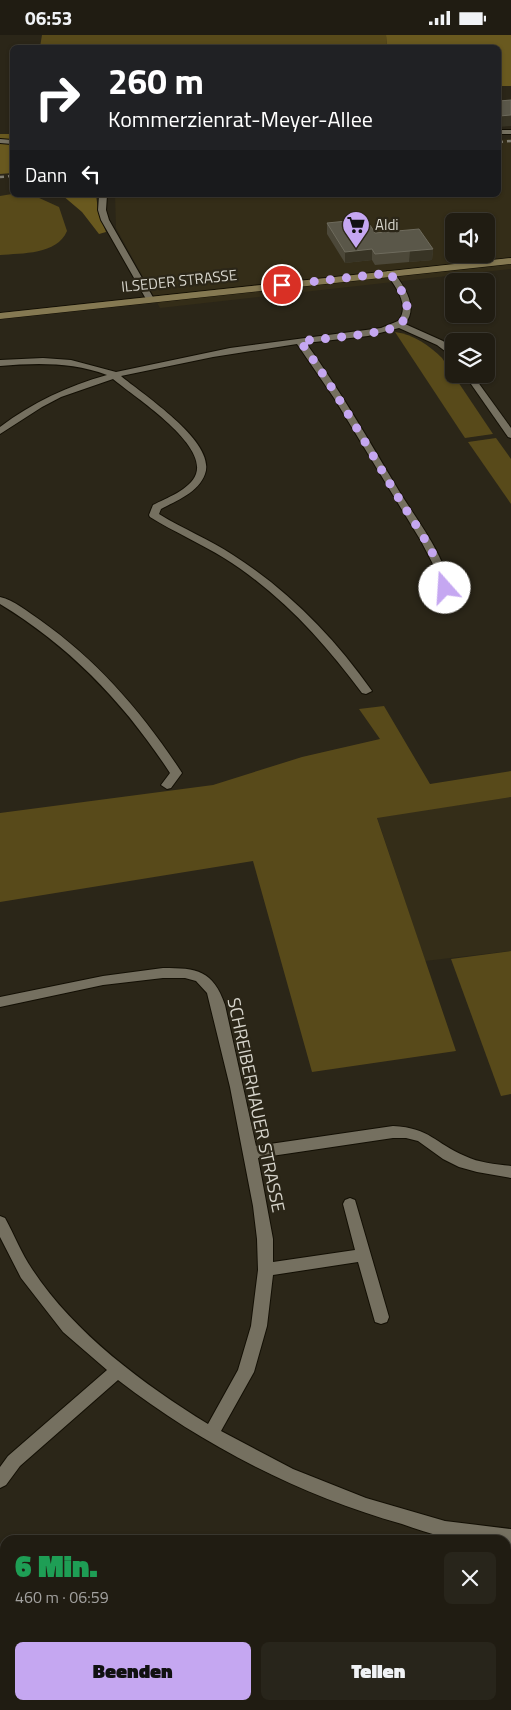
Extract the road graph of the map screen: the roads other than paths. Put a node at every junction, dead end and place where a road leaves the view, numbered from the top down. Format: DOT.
graph roads {
  1 [pos="103,197"];
  2 [pos="511,261"];
  3 [pos="390,273"];
  4 [pos="150,299"];
  5 [pos="0,316"];
  6 [pos="400,325"];
  7 [pos="300,341"];
  8 [pos="445,347"];
  9 [pos="0,363"];
  10 [pos="113,374"];
  11 [pos="474,383"];
  12 [pos="0,431"];
  13 [pos="511,435"];
  14 [pos="445,588"];
  15 [pos="0,600"];
  16 [pos="366,691"];
  17 [pos="167,785"];
  18 [pos="0,1002"];
  19 [pos="250,1153"];
  20 [pos="511,1172"];
  21 [pos="350,1204"];
  22 [pos="0,1222"];
  23 [pos="363,1255"];
  24 [pos="266,1270"];
  25 [pos="381,1317"];
  26 [pos="118,1370"];
  27 [pos="211,1434"];
  28 [pos="0,1480"];
  29 [pos="444,1534"];
  30 [pos="466,1535"];
  1 -- 4 [label="street"];
  2 -- 3 [label="street, ILSEDER STRASSE"];
  3 -- 4 [label="street, ILSEDER STRASSE"];
  3 -- 6 [label="street"];
  4 -- 5 [label="street, ILSEDER STRASSE"];
  6 -- 7 [label="street"];
  6 -- 8 [label="street"];
  7 -- 10 [label="street"];
  7 -- 14 [label="street"];
  9 -- 10 [label="street"];
  10 -- 12 [label="street"];
  10 -- 16 [label="street"];
  11 -- 13 [label="street"];
  15 -- 17 [label="street"];
  18 -- 19 [label="street, SCHREIBERHAUER STRASSE"];
  19 -- 20 [label="street"];
  19 -- 24 [label="street, SCHREIBERHAUER STRASSE"];
  21 -- 23 [label="street"];
  22 -- 26 [label="street"];
  23 -- 24 [label="street"];
  23 -- 25 [label="street"];
  24 -- 27 [label="street, SCHREIBERHAUER STRASSE"];
  26 -- 27 [label="street"];
  26 -- 28 [label="street"];
  27 -- 29 [label="street"];
  29 -- 30 [label="street"];
}
